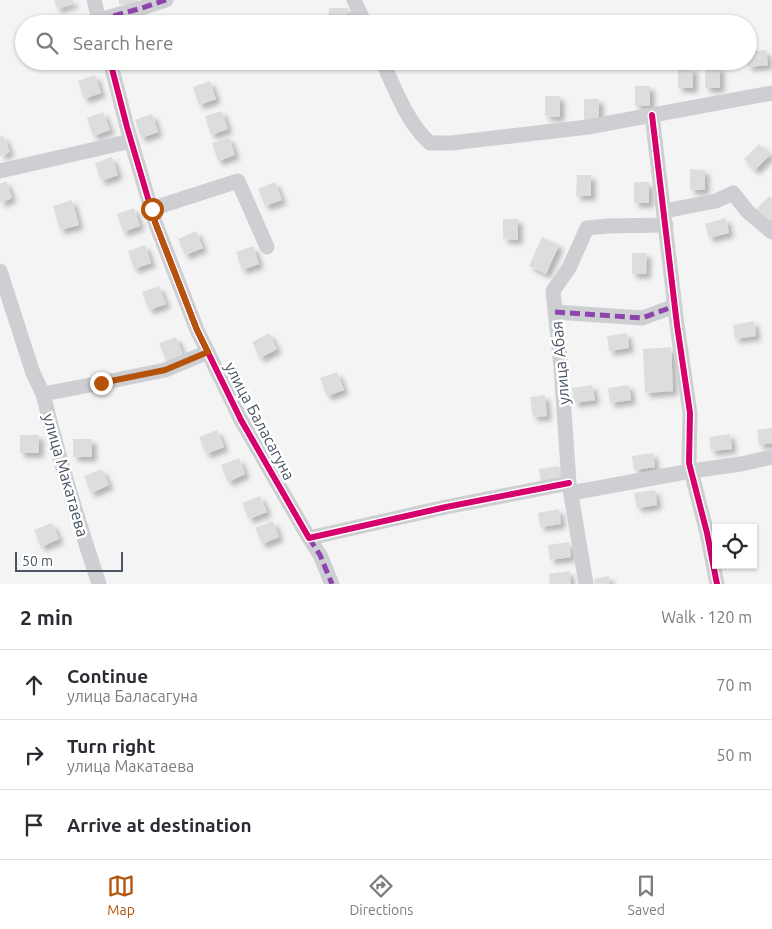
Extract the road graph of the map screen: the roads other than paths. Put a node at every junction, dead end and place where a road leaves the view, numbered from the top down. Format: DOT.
graph roads {
  1 [pos="94,0"];
  2 [pos="166,0"];
  3 [pos="354,0"];
  4 [pos="97,15"];
  5 [pos="120,15"];
  6 [pos="361,15"];
  7 [pos="112,70"];
  8 [pos="386,70"];
  9 [pos="772,93"];
  10 [pos="652,115"];
  11 [pos="131,141"];
  12 [pos="0,171"];
  13 [pos="152,209"];
  14 [pos="665,218"];
  15 [pos="772,232"];
  16 [pos="267,247"];
  17 [pos="0,271"];
  18 [pos="675,306"];
  19 [pos="555,312"];
  20 [pos="208,352"];
  21 [pos="44,394"];
  22 [pos="772,457"];
  23 [pos="691,471"];
  24 [pos="570,488"];
  25 [pos="309,538"];
  26 [pos="99,584"];
  27 [pos="332,584"];
  28 [pos="586,584"];
  29 [pos="717,584"];
  1 -- 4 [label="street"];
  2 -- 5 [label="street"];
  3 -- 6 [label="street"];
  7 -- 11 [label="street, улица Баласагуна"];
  8 -- 10 [label="street"];
  9 -- 10 [label="street"];
  10 -- 14 [label="street"];
  11 -- 12 [label="street"];
  11 -- 13 [label="street, улица Баласагуна"];
  13 -- 16 [label="street"];
  13 -- 20 [label="street, улица Баласагуна"];
  14 -- 15 [label="street, улица Абая"];
  14 -- 18 [label="street"];
  14 -- 19 [label="street, улица Абая"];
  17 -- 21 [label="street, улица Макатаева"];
  18 -- 19 [label="street"];
  18 -- 23 [label="street"];
  19 -- 24 [label="street, улица Абая"];
  20 -- 21 [label="street, улица Макатаева"];
  20 -- 25 [label="street, улица Баласагуна"];
  21 -- 26 [label="street, улица Макатаева"];
  22 -- 23 [label="street"];
  23 -- 24 [label="street"];
  23 -- 29 [label="street"];
  24 -- 25 [label="street"];
  24 -- 28 [label="street, улица Абая"];
  25 -- 27 [label="street, улица Баласагуна"];
}
